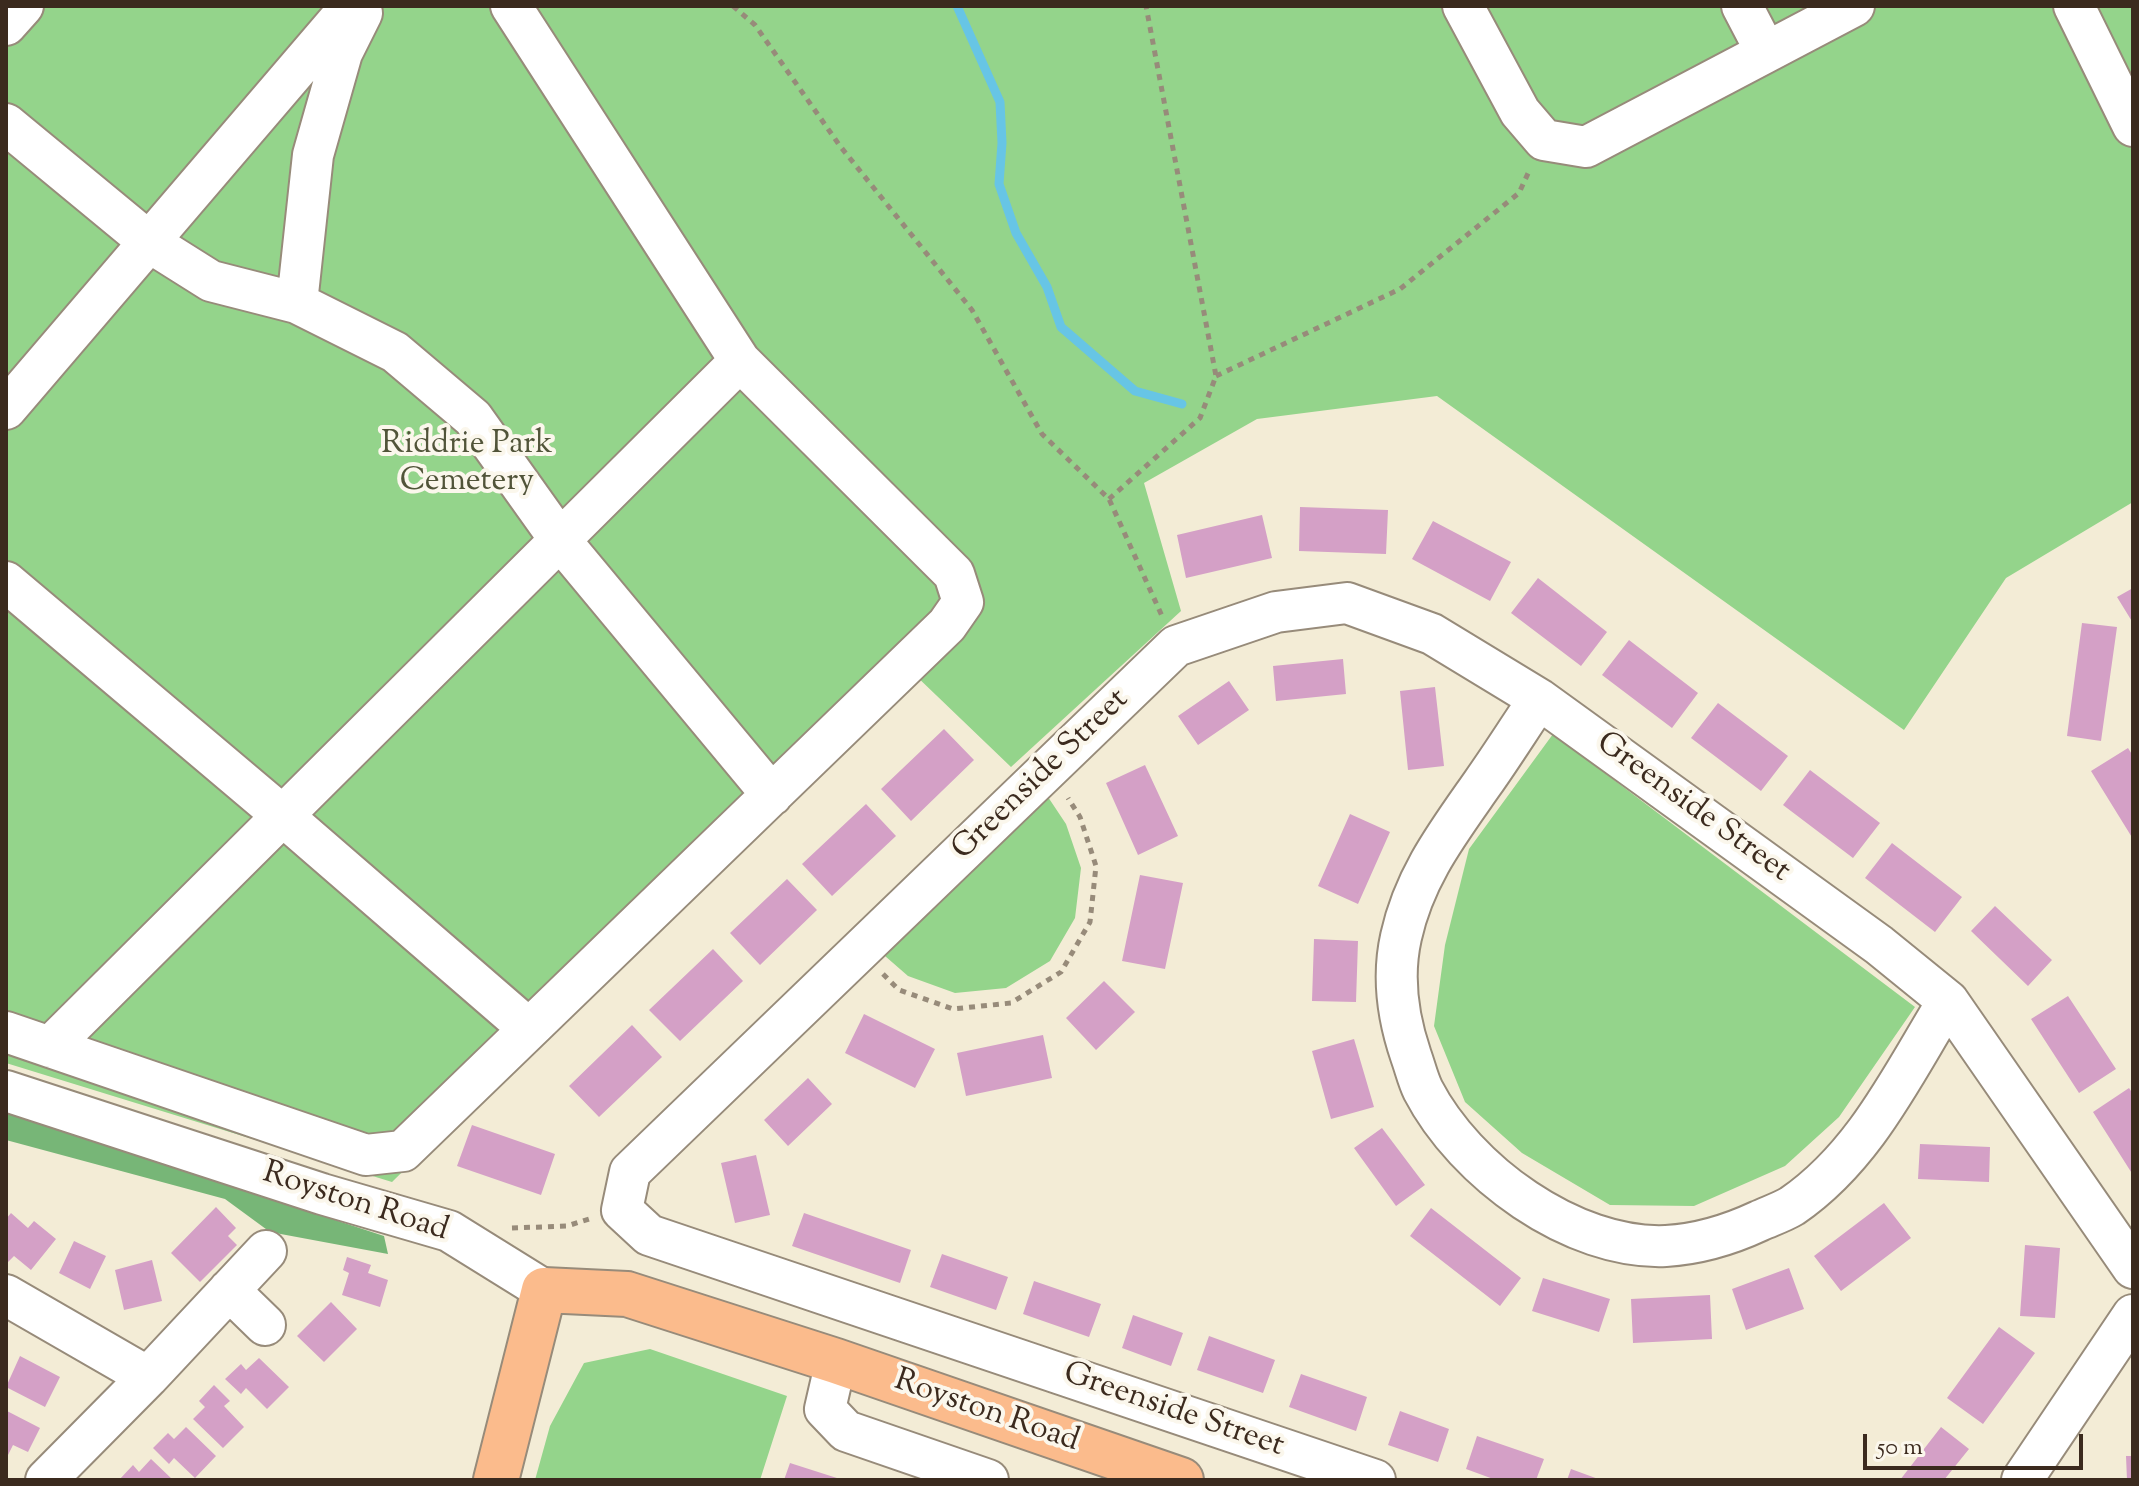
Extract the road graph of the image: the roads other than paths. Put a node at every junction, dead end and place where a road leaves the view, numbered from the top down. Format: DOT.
graph roads {
  1 [pos="23,6"];
  2 [pos="351,6"];
  3 [pos="365,6"];
  4 [pos="511,6"];
  5 [pos="1463,6"];
  6 [pos="1742,6"];
  7 [pos="1854,6"];
  8 [pos="2074,6"];
  9 [pos="6,25"];
  10 [pos="1766,52"];
  11 [pos="6,124"];
  12 [pos="2133,126"];
  13 [pos="149,242"];
  14 [pos="297,303"];
  15 [pos="740,361"];
  16 [pos="6,409"];
  17 [pos="560,540"];
  18 [pos="6,582"];
  19 [pos="1539,699"];
  20 [pos="772,795"];
  21 [pos="283,816"];
  22 [pos="1948,1001"];
  23 [pos="529,1029"];
  24 [pos="6,1032"];
  25 [pos="50,1047"];
  26 [pos="6,1091"];
  27 [pos="266,1251"];
  28 [pos="2133,1268"];
  29 [pos="229,1290"];
  30 [pos="544,1290"];
  31 [pos="6,1295"];
  32 [pos="2133,1315"];
  33 [pos="265,1325"];
  34 [pos="836,1361"];
  35 [pos="148,1377"];
  36 [pos="46,1480"];
  37 [pos="496,1480"];
  38 [pos="988,1480"];
  39 [pos="1181,1480"];
  40 [pos="1375,1480"];
  41 [pos="2022,1480"];
  1 -- 9 [label="street"];
  2 -- 13 [label="street"];
  3 -- 14 [label="street"];
  4 -- 15 [label="street"];
  5 -- 10 [label="street"];
  6 -- 10 [label="street"];
  7 -- 10 [label="street"];
  8 -- 12 [label="street"];
  11 -- 13 [label="street"];
  13 -- 14 [label="street"];
  13 -- 16 [label="street"];
  14 -- 17 [label="street"];
  15 -- 17 [label="street"];
  15 -- 20 [label="street"];
  17 -- 20 [label="street"];
  17 -- 21 [label="street"];
  18 -- 21 [label="street"];
  19 -- 22 [label="street, Greenside Street"];
  19 -- 22 [label="street"];
  19 -- 40 [label="street, Greenside Street"];
  20 -- 23 [label="street"];
  21 -- 23 [label="street"];
  21 -- 25 [label="street"];
  22 -- 28 [label="street, Greenside Street"];
  23 -- 25 [label="street"];
  24 -- 25 [label="street"];
  26 -- 30 [label="street, Royston Road"];
  27 -- 29 [label="street"];
  29 -- 33 [label="street"];
  29 -- 35 [label="street"];
  30 -- 34 [label="main road, Royston Road"];
  30 -- 37 [label="main road"];
  31 -- 35 [label="street"];
  32 -- 41 [label="street"];
  34 -- 38 [label="street, Royston Road"];
  34 -- 39 [label="main road, Royston Road"];
  35 -- 36 [label="street"];
}
